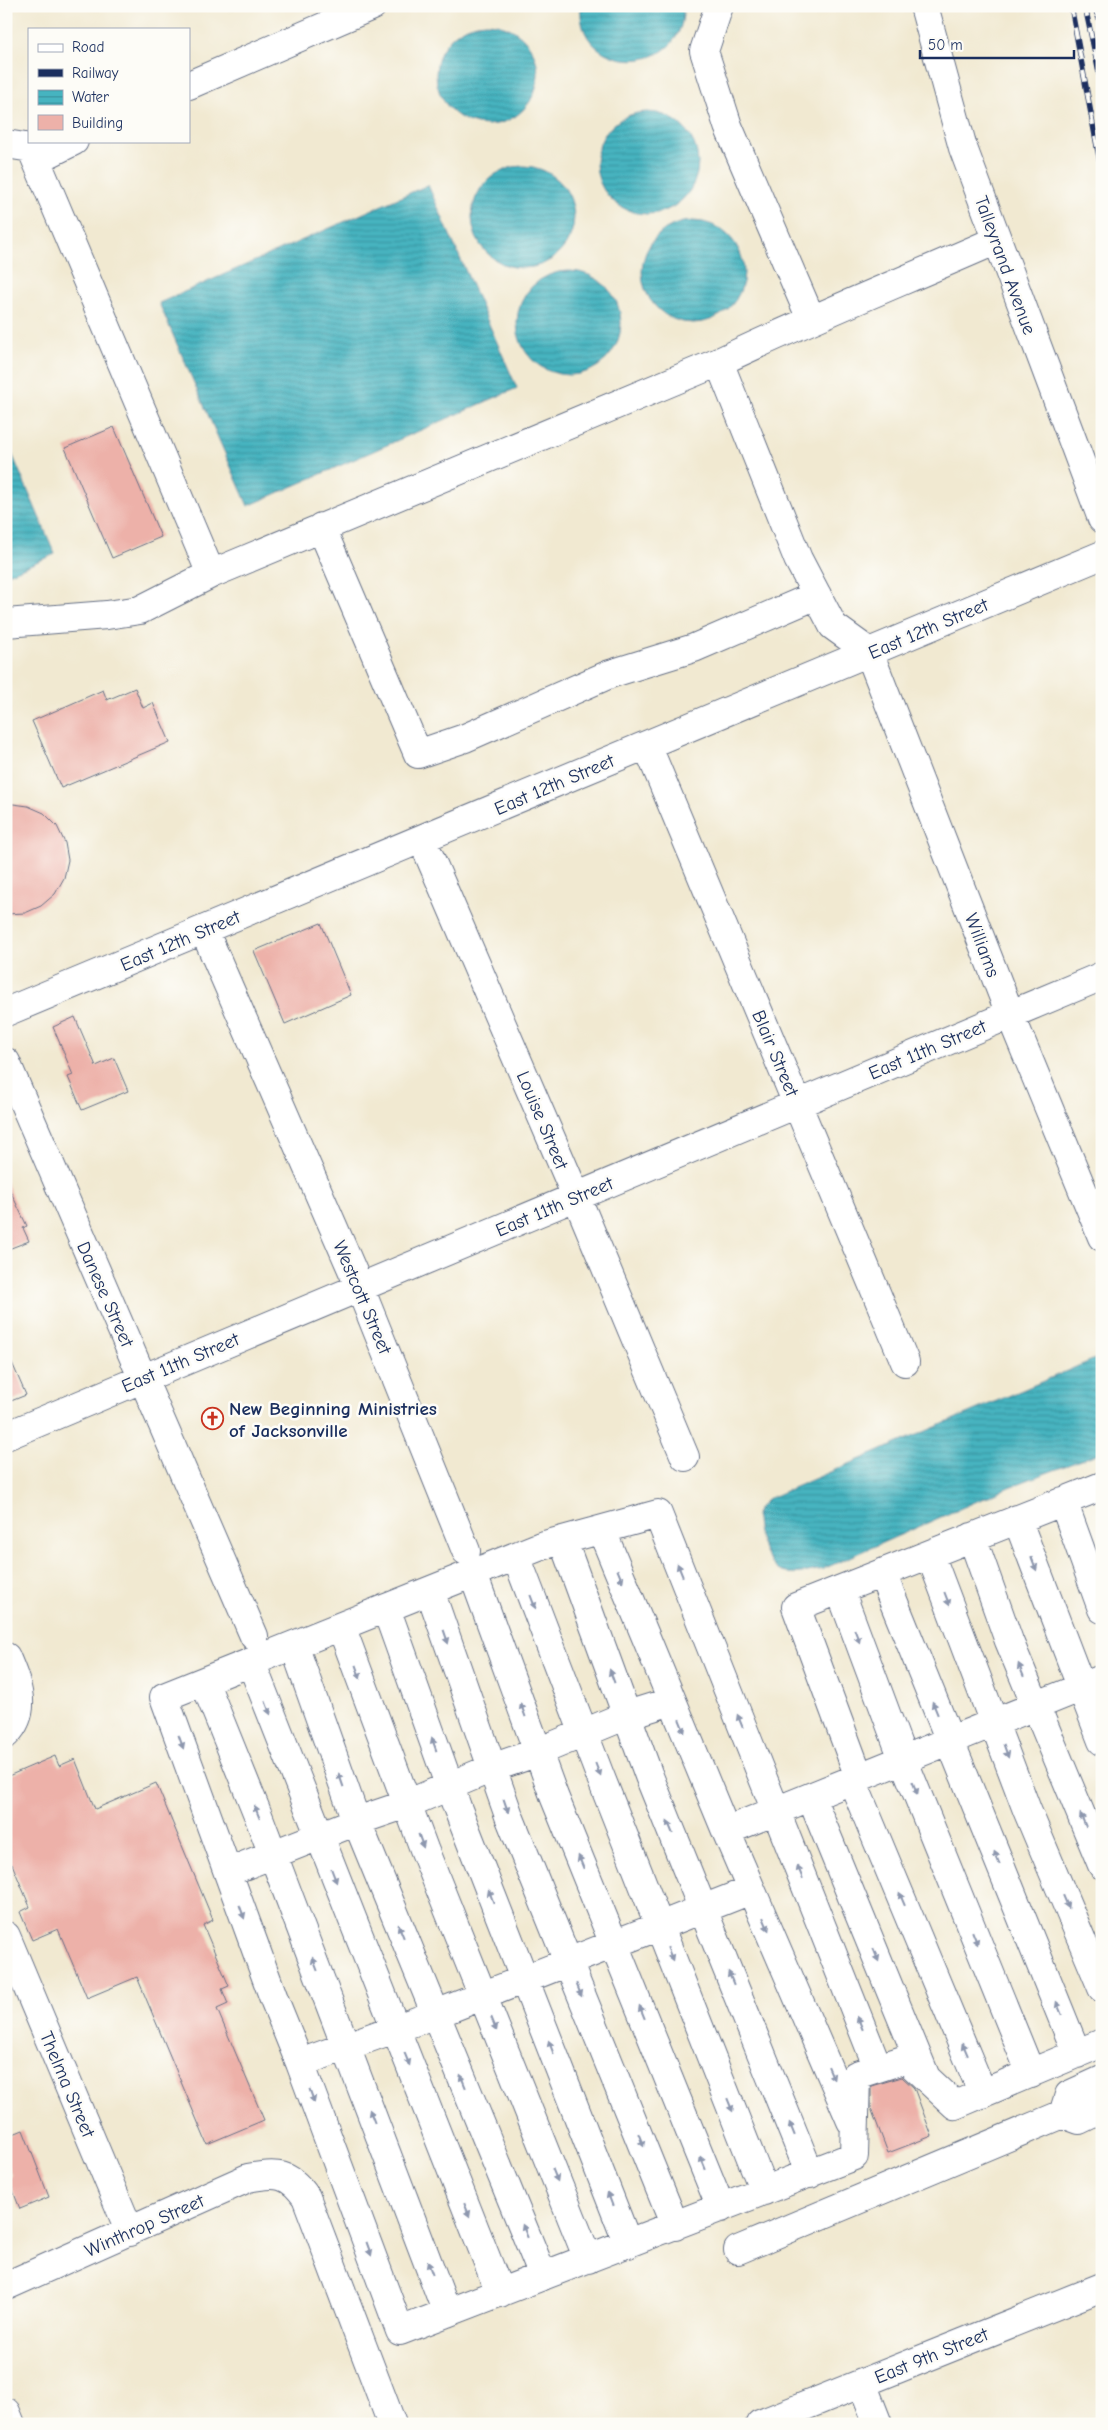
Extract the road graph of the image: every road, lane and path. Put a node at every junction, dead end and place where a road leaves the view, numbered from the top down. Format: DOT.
graph roads {
  1 [pos="372,6"];
  2 [pos="719,6"];
  3 [pos="924,6"];
  4 [pos="190,86"];
  5 [pos="72,142"];
  6 [pos="6,144"];
  7 [pos="36,160"];
  8 [pos="997,240"];
  9 [pos="811,319"];
  10 [pos="719,362"];
  11 [pos="1102,520"];
  12 [pos="321,528"];
  13 [pos="1102,555"];
  14 [pos="210,574"];
  15 [pos="817,595"];
  16 [pos="6,623"];
  17 [pos="869,652"];
  18 [pos="647,745"];
  19 [pos="422,839"];
  20 [pos="204,930"];
  21 [pos="1102,976"];
  22 [pos="6,1012"];
  23 [pos="1010,1014"];
  24 [pos="6,1062"];
  25 [pos="797,1103"];
  26 [pos="576,1196"];
  27 [pos="1102,1237"];
  28 [pos="360,1288"];
  29 [pos="905,1362"];
  30 [pos="143,1378"];
  31 [pos="6,1436"];
  32 [pos="685,1457"];
  33 [pos="1102,1486"];
  34 [pos="1063,1501"];
  35 [pos="1017,1519"];
  36 [pos="602,1530"];
  37 [pos="972,1537"];
  38 [pos="563,1541"];
  39 [pos="930,1554"];
  40 [pos="516,1556"];
  41 [pos="470,1562"];
  42 [pos="882,1573"];
  43 [pos="840,1590"];
  44 [pos="430,1591"];
  45 [pos="386,1608"];
  46 [pos="1102,1609"];
  47 [pos="341,1626"];
  48 [pos="254,1636"];
  49 [pos="294,1645"];
  50 [pos="6,1657"];
  51 [pos="251,1662"];
  52 [pos="204,1681"];
  53 [pos="1092,1683"];
  54 [pos="672,1701"];
  55 [pos="1035,1706"];
  56 [pos="627,1715"];
  57 [pos="995,1722"];
  58 [pos="584,1733"];
  59 [pos="6,1734"];
  60 [pos="948,1741"];
  61 [pos="1102,1741"];
  62 [pos="538,1752"];
  63 [pos="903,1759"];
  64 [pos="492,1768"];
  65 [pos="855,1779"];
  66 [pos="449,1785"];
  67 [pos="811,1796"];
  68 [pos="407,1804"];
  69 [pos="776,1810"];
  70 [pos="356,1821"];
  71 [pos="726,1831"];
  72 [pos="318,1836"];
  73 [pos="273,1854"];
  74 [pos="1102,1865"];
  75 [pos="228,1872"];
  76 [pos="751,1890"];
  77 [pos="703,1908"];
  78 [pos="659,1926"];
  79 [pos="6,1936"];
  80 [pos="614,1943"];
  81 [pos="568,1962"];
  82 [pos="524,1980"];
  83 [pos="1102,1988"];
  84 [pos="482,1995"];
  85 [pos="436,2014"];
  86 [pos="395,2028"];
  87 [pos="1102,2043"];
  88 [pos="346,2046"];
  89 [pos="1077,2054"];
  90 [pos="300,2063"];
  91 [pos="878,2068"];
  92 [pos="1030,2074"];
  93 [pos="926,2078"];
  94 [pos="1102,2080"];
  95 [pos="983,2094"];
  96 [pos="1102,2109"];
  97 [pos="1063,2114"];
  98 [pos="855,2129"];
  99 [pos="810,2174"];
  100 [pos="764,2191"];
  101 [pos="721,2208"];
  102 [pos="675,2226"];
  103 [pos="130,2232"];
  104 [pos="628,2244"];
  105 [pos="738,2250"];
  106 [pos="588,2259"];
  107 [pos="543,2276"];
  108 [pos="6,2285"];
  109 [pos="1102,2286"];
  110 [pos="500,2293"];
  111 [pos="447,2313"];
  112 [pos="862,2383"];
  113 [pos="6,2412"];
  114 [pos="11,2424"];
  115 [pos="392,2424"];
  116 [pos="760,2424"];
  117 [pos="878,2424"];
  1 -- 4 [label="street"];
  2 -- 9 [label="street"];
  3 -- 8 [label="street, Talleyrand Avenue"];
  5 -- 7 [label="street"];
  6 -- 7 [label="street"];
  7 -- 14 [label="street"];
  8 -- 9 [label="street"];
  8 -- 11 [label="street, Talleyrand Avenue"];
  9 -- 10 [label="street"];
  10 -- 12 [label="street"];
  10 -- 15 [label="street"];
  12 -- 14 [label="street"];
  12 -- 15 [label="street"];
  13 -- 17 [label="street, East 12th Street"];
  14 -- 16 [label="street"];
  15 -- 17 [label="street"];
  17 -- 18 [label="street, East 12th Street"];
  17 -- 23 [label="street, Williams"];
  18 -- 19 [label="street, East 12th Street"];
  18 -- 25 [label="street, Blair Street"];
  19 -- 20 [label="street, East 12th Street"];
  19 -- 26 [label="street, Louise Street"];
  20 -- 22 [label="street, East 12th Street"];
  20 -- 28 [label="street, Westcott Street"];
  21 -- 23 [label="street, East 11th Street"];
  23 -- 25 [label="street, East 11th Street"];
  23 -- 27 [label="street, Williams"];
  24 -- 30 [label="street, Danese Street"];
  25 -- 26 [label="street, East 11th Street"];
  25 -- 29 [label="street, Blair Street"];
  26 -- 28 [label="street, East 11th Street"];
  26 -- 32 [label="street, Louise Street"];
  28 -- 30 [label="street, East 11th Street"];
  28 -- 41 [label="street, Westcott Street"];
  30 -- 31 [label="street, East 11th Street"];
  30 -- 48 [label="street, Danese Street"];
  33 -- 34 [label="street"];
  34 -- 35 [label="street"];
  34 -- 46 [label="street"];
  35 -- 37 [label="street"];
  35 -- 53 [label="street, one-way"];
  36 -- 38 [label="street"];
  36 -- 54 [label="street, one-way"];
  69 -- 36 [label="street, one-way"];
  37 -- 39 [label="street"];
  55 -- 37 [label="street, one-way"];
  38 -- 40 [label="street"];
  56 -- 38 [label="street, one-way"];
  39 -- 42 [label="street"];
  39 -- 57 [label="street, one-way"];
  40 -- 41 [label="street"];
  40 -- 58 [label="street, one-way"];
  41 -- 44 [label="street"];
  62 -- 41 [label="street, Westcott Street, one-way"];
  42 -- 43 [label="street"];
  60 -- 42 [label="street, one-way"];
  43 -- 63 [label="street, one-way"];
  43 -- 65 [label="street"];
  44 -- 45 [label="street"];
  44 -- 64 [label="street, one-way"];
  45 -- 47 [label="street"];
  66 -- 45 [label="street, one-way"];
  47 -- 49 [label="street"];
  47 -- 68 [label="street, one-way"];
  49 -- 51 [label="street"];
  70 -- 49 [label="street, one-way"];
  50 -- 59 [label="street"];
  51 -- 52 [label="street"];
  51 -- 72 [label="street, one-way"];
  73 -- 52 [label="street, one-way"];
  52 -- 75 [label="street, one-way"];
  53 -- 55 [label="street"];
  53 -- 61 [label="street"];
  54 -- 56 [label="street"];
  54 -- 71 [label="street, one-way"];
  55 -- 57 [label="street"];
  74 -- 55 [label="street, one-way"];
  56 -- 58 [label="street"];
  77 -- 56 [label="street, one-way"];
  57 -- 60 [label="street"];
  57 -- 83 [label="street, one-way"];
  58 -- 62 [label="street"];
  58 -- 78 [label="street, one-way"];
  60 -- 63 [label="street"];
  89 -- 60 [label="street, one-way"];
  62 -- 64 [label="street"];
  80 -- 62 [label="street, Westcott Street, one-way"];
  63 -- 65 [label="street"];
  63 -- 92 [label="street, one-way"];
  64 -- 66 [label="street"];
  64 -- 81 [label="street, one-way"];
  65 -- 67 [label="street"];
  95 -- 65 [label="street, one-way"];
  66 -- 68 [label="street"];
  82 -- 66 [label="street, one-way"];
  67 -- 69 [label="street"];
  67 -- 93 [label="street, one-way"];
  68 -- 70 [label="street"];
  68 -- 84 [label="street, one-way"];
  69 -- 71 [label="street"];
  91 -- 69 [label="street, one-way"];
  70 -- 72 [label="street"];
  85 -- 70 [label="street, one-way"];
  71 -- 76 [label="street"];
  72 -- 73 [label="street"];
  72 -- 86 [label="street, one-way"];
  73 -- 75 [label="street"];
  88 -- 73 [label="street, one-way"];
  75 -- 90 [label="street, one-way"];
  76 -- 77 [label="street"];
  76 -- 98 [label="street, one-way"];
  77 -- 78 [label="street"];
  99 -- 77 [label="street, one-way"];
  78 -- 80 [label="street"];
  78 -- 100 [label="street, one-way"];
  79 -- 103 [label="street, Thelma Street"];
  80 -- 81 [label="street"];
  101 -- 80 [label="street, Westcott Street, one-way"];
  81 -- 82 [label="street"];
  81 -- 102 [label="street, one-way"];
  82 -- 84 [label="street"];
  104 -- 82 [label="street, one-way"];
  84 -- 85 [label="street"];
  84 -- 106 [label="street, one-way"];
  85 -- 86 [label="street"];
  107 -- 85 [label="street, one-way"];
  86 -- 88 [label="street"];
  86 -- 110 [label="street, one-way"];
  87 -- 89 [label="street"];
  88 -- 90 [label="street"];
  111 -- 88 [label="street, one-way"];
  89 -- 92 [label="street"];
  90 -- 111 [label="street, one-way"];
  91 -- 93 [label="street"];
  91 -- 98 [label="street"];
  92 -- 95 [label="street"];
  93 -- 95 [label="street"];
  94 -- 97 [label="street"];
  96 -- 97 [label="street"];
  97 -- 105 [label="street"];
  98 -- 99 [label="street"];
  99 -- 100 [label="street"];
  100 -- 101 [label="street"];
  101 -- 102 [label="street"];
  102 -- 104 [label="street"];
  103 -- 108 [label="street, Winthrop Street"];
  103 -- 115 [label="street, Winthrop Street"];
  104 -- 106 [label="street"];
  106 -- 107 [label="street"];
  107 -- 110 [label="street"];
  109 -- 112 [label="street, East 9th Street"];
  110 -- 111 [label="street"];
  112 -- 116 [label="street, East 9th Street"];
  112 -- 117 [label="street"];
  113 -- 114 [label="street"];
}
